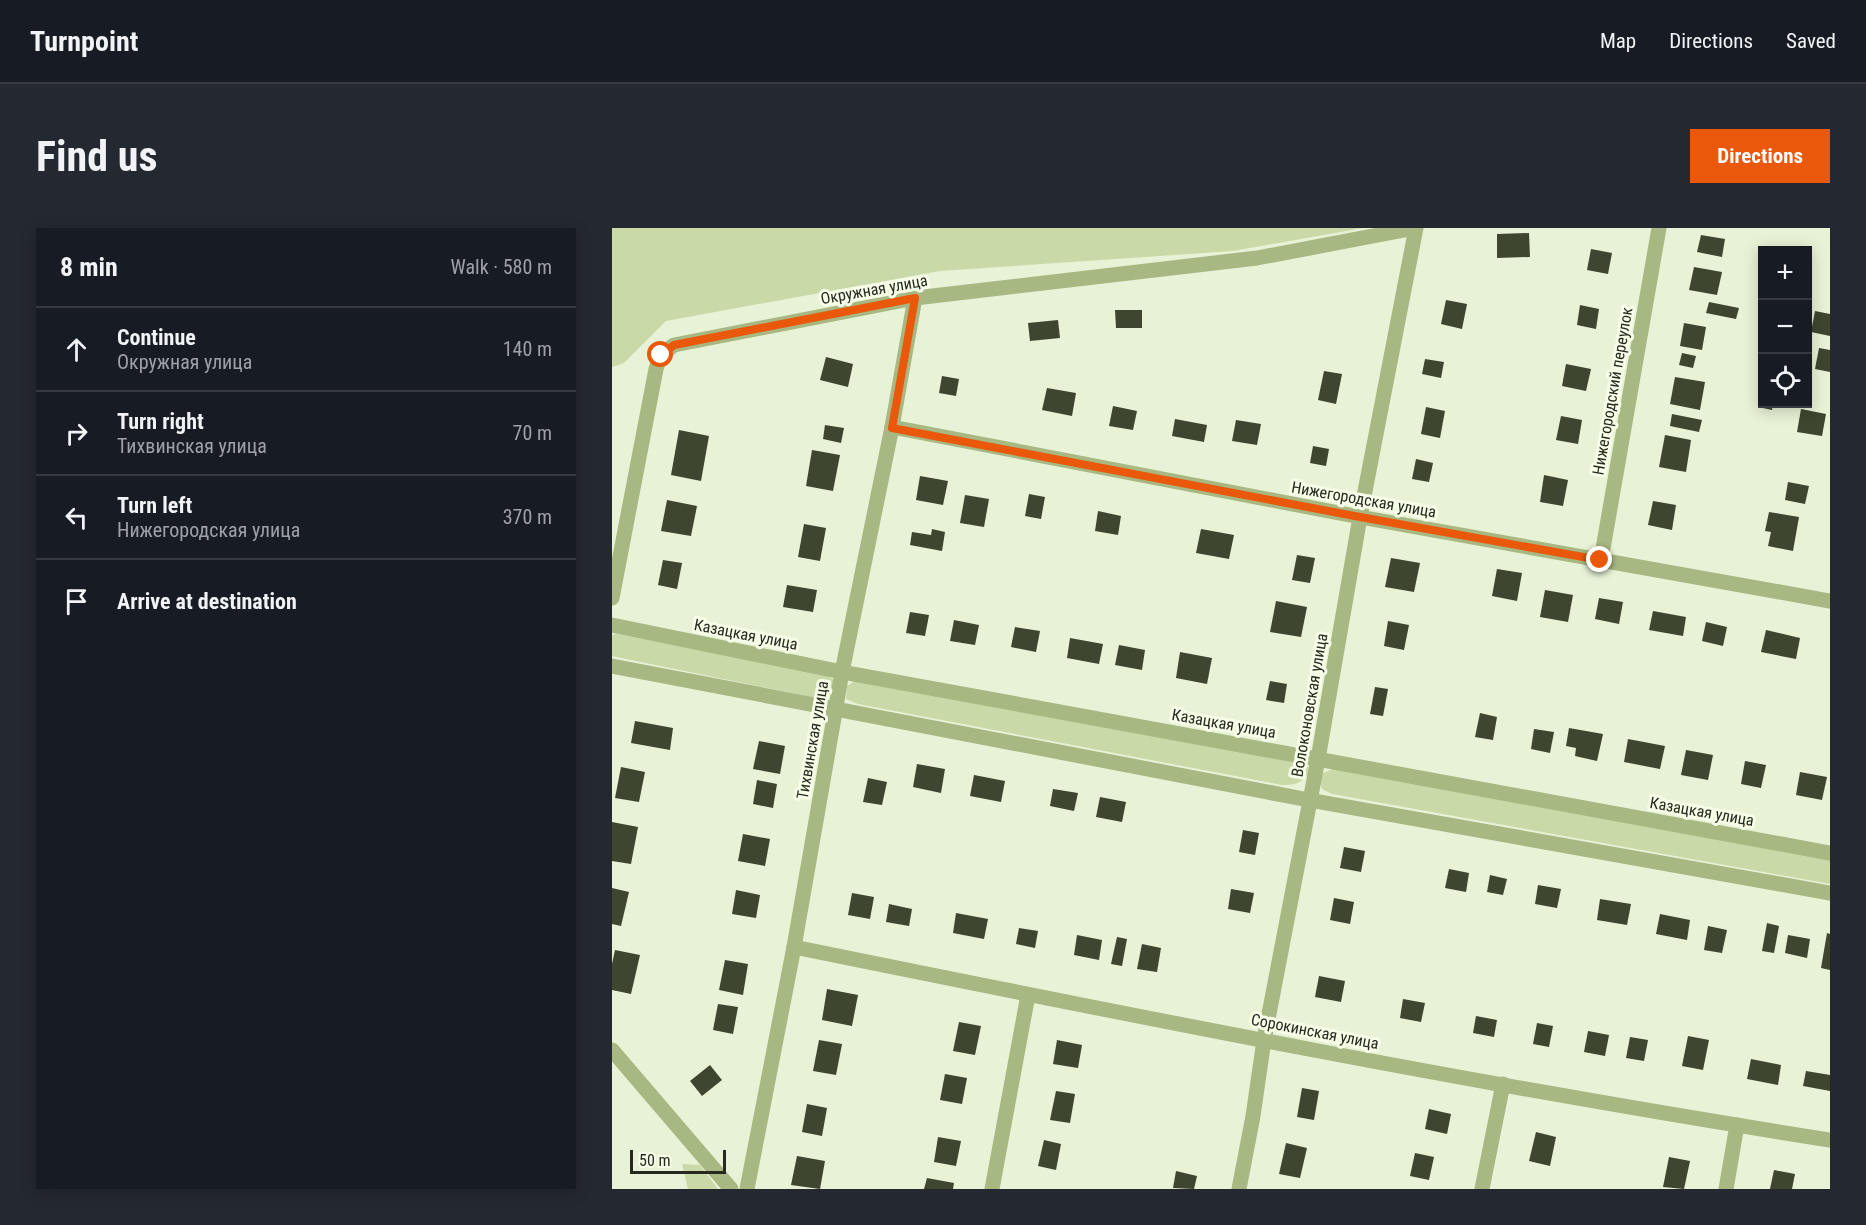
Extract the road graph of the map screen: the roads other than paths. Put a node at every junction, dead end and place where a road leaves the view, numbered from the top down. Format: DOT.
graph roads {
  1 [pos="1415,228"];
  2 [pos="1659,228"];
  3 [pos="915,298"];
  4 [pos="892,428"];
  5 [pos="1360,517"];
  6 [pos="1600,560"];
  7 [pos="612,598"];
  8 [pos="1830,601"];
  9 [pos="612,625"];
  10 [pos="612,666"];
  11 [pos="842,672"];
  12 [pos="836,709"];
  13 [pos="1318,759"];
  14 [pos="1309,800"];
  15 [pos="1830,853"];
  16 [pos="1830,893"];
  17 [pos="794,947"];
  18 [pos="1028,995"];
  19 [pos="1264,1040"];
  20 [pos="612,1050"];
  21 [pos="1503,1084"];
  22 [pos="1737,1125"];
  23 [pos="1830,1140"];
  24 [pos="731,1189"];
  25 [pos="747,1189"];
  26 [pos="992,1189"];
  27 [pos="1239,1189"];
  28 [pos="1482,1189"];
  29 [pos="1726,1189"];
  1 -- 3 [label="street, Окружная улица"];
  1 -- 5 [label="street, Волоконовская улица"];
  2 -- 6 [label="street, Нижегородский переулок"];
  3 -- 4 [label="street, Тихвинская улица"];
  3 -- 7 [label="street, Окружная улица"];
  4 -- 5 [label="street, Нижегородская улица"];
  4 -- 11 [label="street, Тихвинская улица"];
  5 -- 6 [label="street, Нижегородская улица"];
  5 -- 13 [label="street, Волоконовская улица"];
  6 -- 8 [label="street, Нижегородская улица"];
  9 -- 11 [label="street, Казацкая улица"];
  10 -- 12 [label="street"];
  11 -- 12 [label="street, Тихвинская улица"];
  11 -- 13 [label="street, Казацкая улица"];
  12 -- 14 [label="street"];
  12 -- 17 [label="street, Тихвинская улица"];
  13 -- 14 [label="street, Волоконовская улица"];
  13 -- 15 [label="street, Казацкая улица"];
  14 -- 16 [label="street"];
  14 -- 19 [label="street, Волоконовская улица"];
  17 -- 18 [label="street, Сорокинская улица"];
  17 -- 25 [label="street, Тихвинская улица"];
  18 -- 19 [label="street, Сорокинская улица"];
  18 -- 26 [label="street"];
  19 -- 21 [label="street, Сорокинская улица"];
  19 -- 27 [label="street, Волоконовская улица"];
  20 -- 24 [label="street"];
  21 -- 22 [label="street, Сорокинская улица"];
  21 -- 28 [label="street"];
  22 -- 23 [label="street, Сорокинская улица"];
  22 -- 29 [label="street"];
}
